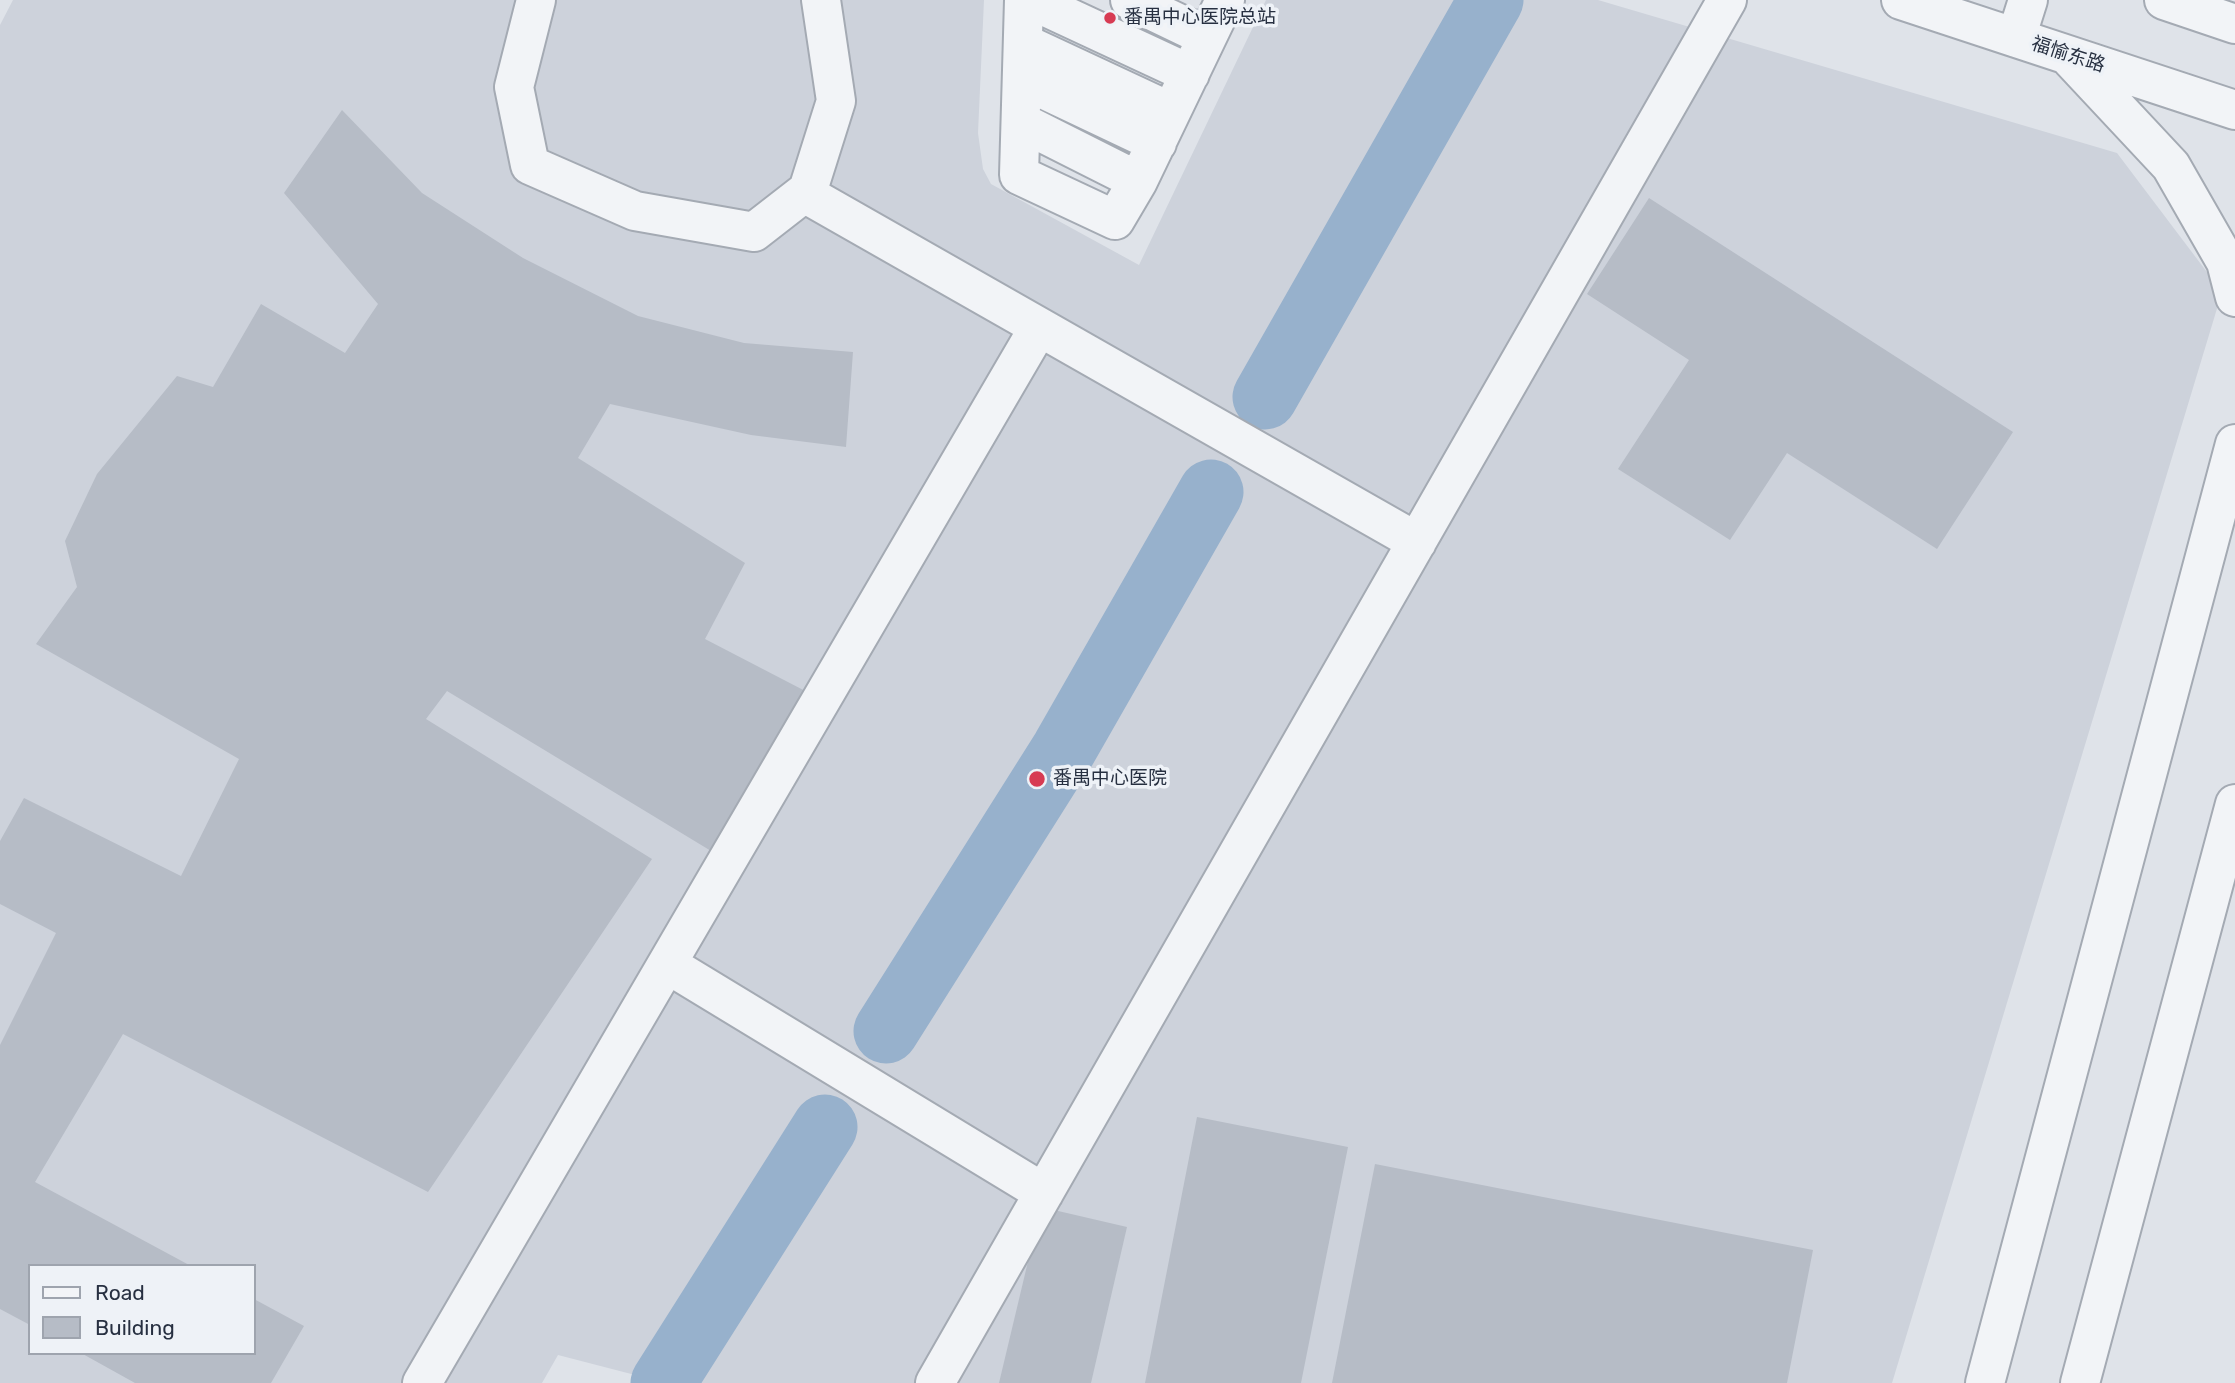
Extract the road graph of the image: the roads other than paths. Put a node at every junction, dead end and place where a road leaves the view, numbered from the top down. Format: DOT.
graph roads {
  1 [pos="536,0"];
  2 [pos="821,0"];
  3 [pos="1024,0"];
  4 [pos="1031,0"];
  5 [pos="1130,0"];
  6 [pos="1225,0"];
  7 [pos="1727,0"];
  8 [pos="1901,0"];
  9 [pos="2028,0"];
  10 [pos="2164,0"];
  11 [pos="2235,24"];
  12 [pos="1207,37"];
  13 [pos="2016,38"];
  14 [pos="2066,54"];
  15 [pos="1022,61"];
  16 [pos="1190,74"];
  17 [pos="2235,110"];
  18 [pos="1164,127"];
  19 [pos="804,193"];
  20 [pos="2235,298"];
  21 [pos="1040,327"];
  22 [pos="2235,444"];
  23 [pos="1417,542"];
  24 [pos="2235,804"];
  25 [pos="667,964"];
  26 [pos="1044,1193"];
  27 [pos="422,1383"];
  28 [pos="935,1383"];
  29 [pos="1984,1383"];
  30 [pos="2080,1383"];
  1 -- 19 [label="street"];
  2 -- 19 [label="street"];
  3 -- 15 [label="street"];
  4 -- 16 [label="street"];
  5 -- 12 [label="street"];
  6 -- 12 [label="street"];
  7 -- 23 [label="street"];
  8 -- 13 [label="street, 福愉东路"];
  9 -- 13 [label="street"];
  10 -- 11 [label="street"];
  12 -- 16 [label="street"];
  13 -- 14 [label="street, 福愉东路"];
  14 -- 17 [label="street, 福愉东路"];
  14 -- 20 [label="street"];
  15 -- 18 [label="street"];
  15 -- 18 [label="street"];
  16 -- 18 [label="street"];
  19 -- 21 [label="street"];
  21 -- 23 [label="street"];
  21 -- 25 [label="street"];
  22 -- 29 [label="street"];
  23 -- 26 [label="street"];
  24 -- 30 [label="street"];
  25 -- 26 [label="street"];
  25 -- 27 [label="street"];
  26 -- 28 [label="street"];
}
